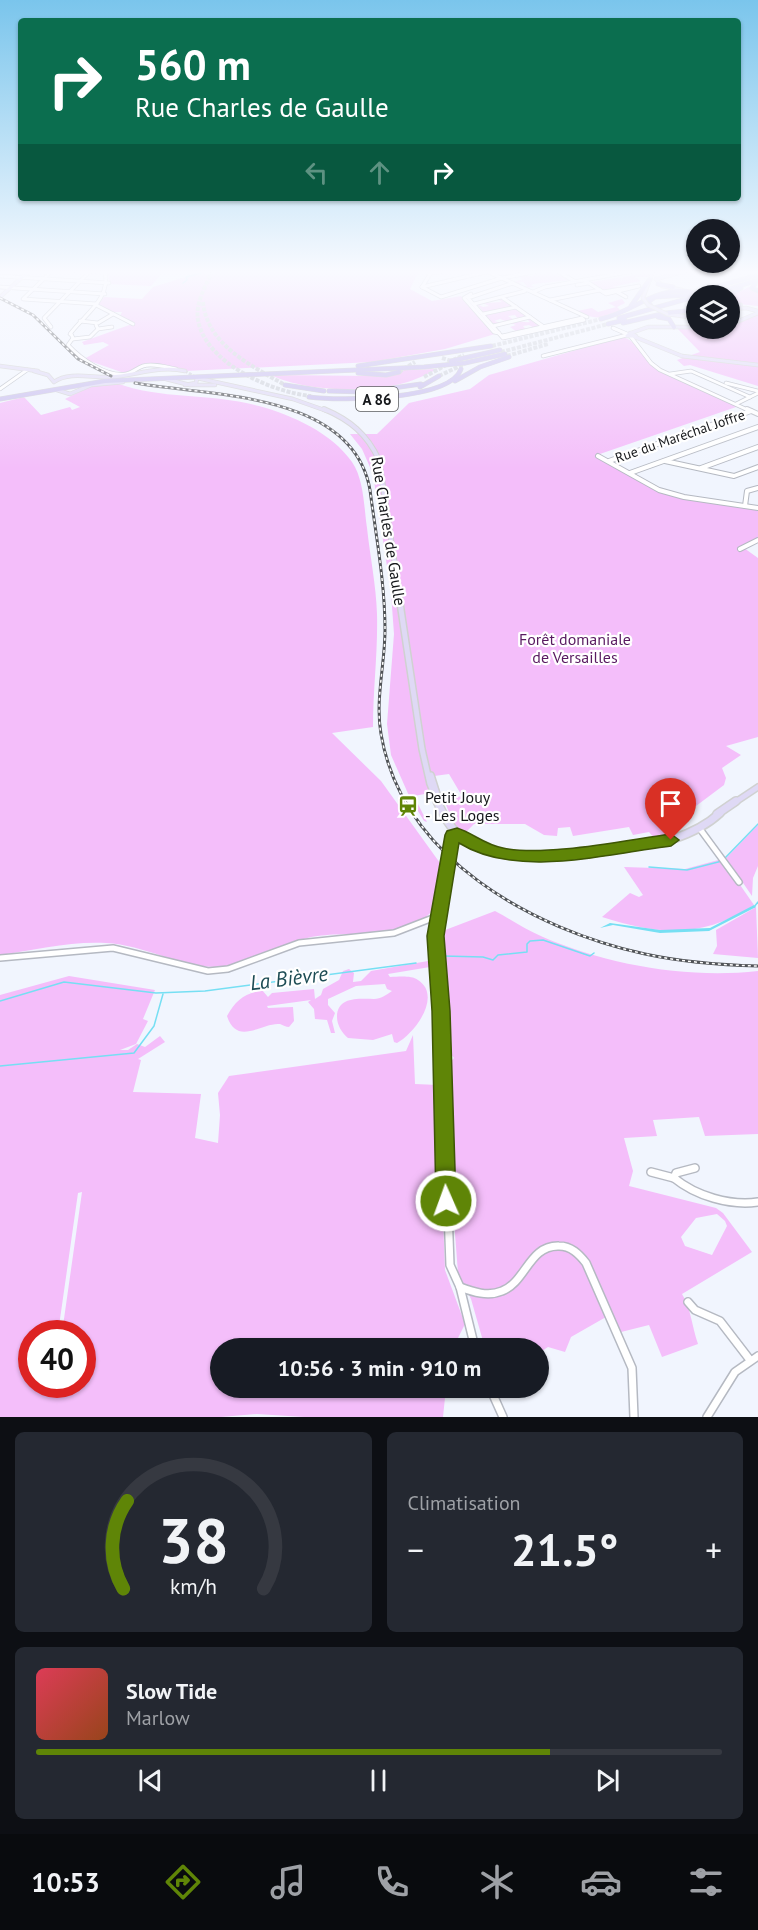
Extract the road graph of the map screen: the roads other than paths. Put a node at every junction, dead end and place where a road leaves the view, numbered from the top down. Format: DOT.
graph roads {
  1 [pos="89,337"];
  2 [pos="622,337"];
  3 [pos="633,337"];
  4 [pos="637,337"];
  5 [pos="72,339"];
  6 [pos="505,354"];
  7 [pos="464,356"];
  8 [pos="490,356"];
  9 [pos="543,356"];
  10 [pos="393,362"];
  11 [pos="415,362"];
  12 [pos="758,365"];
  13 [pos="0,366"];
  14 [pos="345,368"];
  15 [pos="177,369"];
  16 [pos="27,370"];
  17 [pos="260,371"];
  18 [pos="324,371"];
  19 [pos="185,372"];
  20 [pos="399,372"];
  21 [pos="670,374"];
  22 [pos="136,375"];
  23 [pos="53,376"];
  24 [pos="439,376"];
  25 [pos="69,377"];
  26 [pos="108,377"];
  27 [pos="200,377"];
  28 [pos="424,377"];
  29 [pos="165,379"];
  30 [pos="436,382"];
  31 [pos="104,383"];
  32 [pos="421,384"];
  33 [pos="723,384"];
  34 [pos="185,385"];
  35 [pos="285,385"];
  36 [pos="233,386"];
  37 [pos="0,389"];
  38 [pos="57,390"];
  39 [pos="376,391"];
  40 [pos="417,392"];
  41 [pos="758,392"];
  42 [pos="15,396"];
  43 [pos="750,397"];
  44 [pos="0,398"];
  45 [pos="736,404"];
  46 [pos="750,411"];
  47 [pos="758,414"];
  48 [pos="758,427"];
  49 [pos="758,447"];
  50 [pos="598,456"];
  51 [pos="609,461"];
  52 [pos="665,461"];
  53 [pos="758,467"];
  54 [pos="699,468"];
  55 [pos="630,473"];
  56 [pos="758,488"];
  57 [pos="745,506"];
  58 [pos="758,508"];
  59 [pos="758,540"];
  60 [pos="740,549"];
  61 [pos="756,786"];
  62 [pos="700,829"];
  63 [pos="454,831"];
  64 [pos="739,882"];
  65 [pos="438,916"];
  66 [pos="0,958"];
  67 [pos="694,1168"];
  68 [pos="651,1172"];
  69 [pos="674,1178"];
  70 [pos="758,1202"];
  71 [pos="460,1287"];
  72 [pos="688,1302"];
  73 [pos="473,1338"];
  74 [pos="758,1356"];
  75 [pos="748,1357"];
  76 [pos="494,1398"];
  77 [pos="503,1417"];
  78 [pos="634,1417"];
  79 [pos="707,1417"];
  1 -- 5 [label="street"];
  2 -- 9 [label="street"];
  3 -- 21 [label="street"];
  4 -- 12 [label="main road"];
  5 -- 15 [label="street"];
  6 -- 7 [label="highway"];
  6 -- 8 [label="highway"];
  6 -- 18 [label="highway"];
  6 -- 40 [label="highway"];
  7 -- 10 [label="highway"];
  7 -- 14 [label="highway"];
  10 -- 11 [label="highway"];
  10 -- 14 [label="highway"];
  13 -- 16 [label="main road"];
  14 -- 17 [label="highway"];
  15 -- 19 [label="main road"];
  15 -- 22 [label="main road"];
  16 -- 23 [label="main road"];
  16 -- 37 [label="street"];
  17 -- 22 [label="highway"];
  17 -- 44 [label="highway"];
  18 -- 20 [label="highway"];
  18 -- 27 [label="highway"];
  21 -- 33 [label="street"];
  21 -- 45 [label="street"];
  22 -- 26 [label="main road"];
  23 -- 25 [label="main road"];
  23 -- 25 [label="main road"];
  24 -- 40 [label="highway, A 86"];
  25 -- 26 [label="main road"];
  26 -- 44 [label="highway"];
  27 -- 29 [label="highway"];
  27 -- 34 [label="main road"];
  27 -- 36 [label="main road, Rue Charles de Gaulle"];
  27 -- 42 [label="highway"];
  28 -- 39 [label="highway, A 86"];
  29 -- 31 [label="main road"];
  29 -- 34 [label="main road, Rue Charles de Gaulle"];
  30 -- 40 [label="highway"];
  31 -- 38 [label="main road"];
  31 -- 42 [label="highway"];
  32 -- 39 [label="highway"];
  33 -- 41 [label="street"];
  33 -- 43 [label="street"];
  34 -- 36 [label="main road, Rue Charles de Gaulle"];
  35 -- 39 [label="highway, A 86"];
  36 -- 63 [label="main road, Rue Charles de Gaulle"];
  41 -- 43 [label="street"];
  42 -- 44 [label="highway"];
  43 -- 45 [label="street"];
  45 -- 46 [label="street"];
  46 -- 47 [label="street"];
  46 -- 51 [label="street, Rue du Maréchal Joffre"];
  48 -- 52 [label="street"];
  49 -- 54 [label="street"];
  50 -- 51 [label="street"];
  51 -- 55 [label="street"];
  52 -- 54 [label="street"];
  52 -- 55 [label="street"];
  53 -- 54 [label="street"];
  55 -- 57 [label="street"];
  56 -- 57 [label="street"];
  57 -- 58 [label="street"];
  59 -- 60 [label="street"];
  61 -- 62 [label="main road"];
  62 -- 63 [label="main road"];
  62 -- 64 [label="street"];
  63 -- 65 [label="street"];
  65 -- 66 [label="street"];
  65 -- 71 [label="street"];
  67 -- 69 [label="street"];
  68 -- 69 [label="street"];
  69 -- 70 [label="street"];
  71 -- 73 [label="street"];
  71 -- 78 [label="street"];
  72 -- 75 [label="street"];
  74 -- 75 [label="street"];
  75 -- 79 [label="street"];
  76 -- 77 [label="street"];
}
